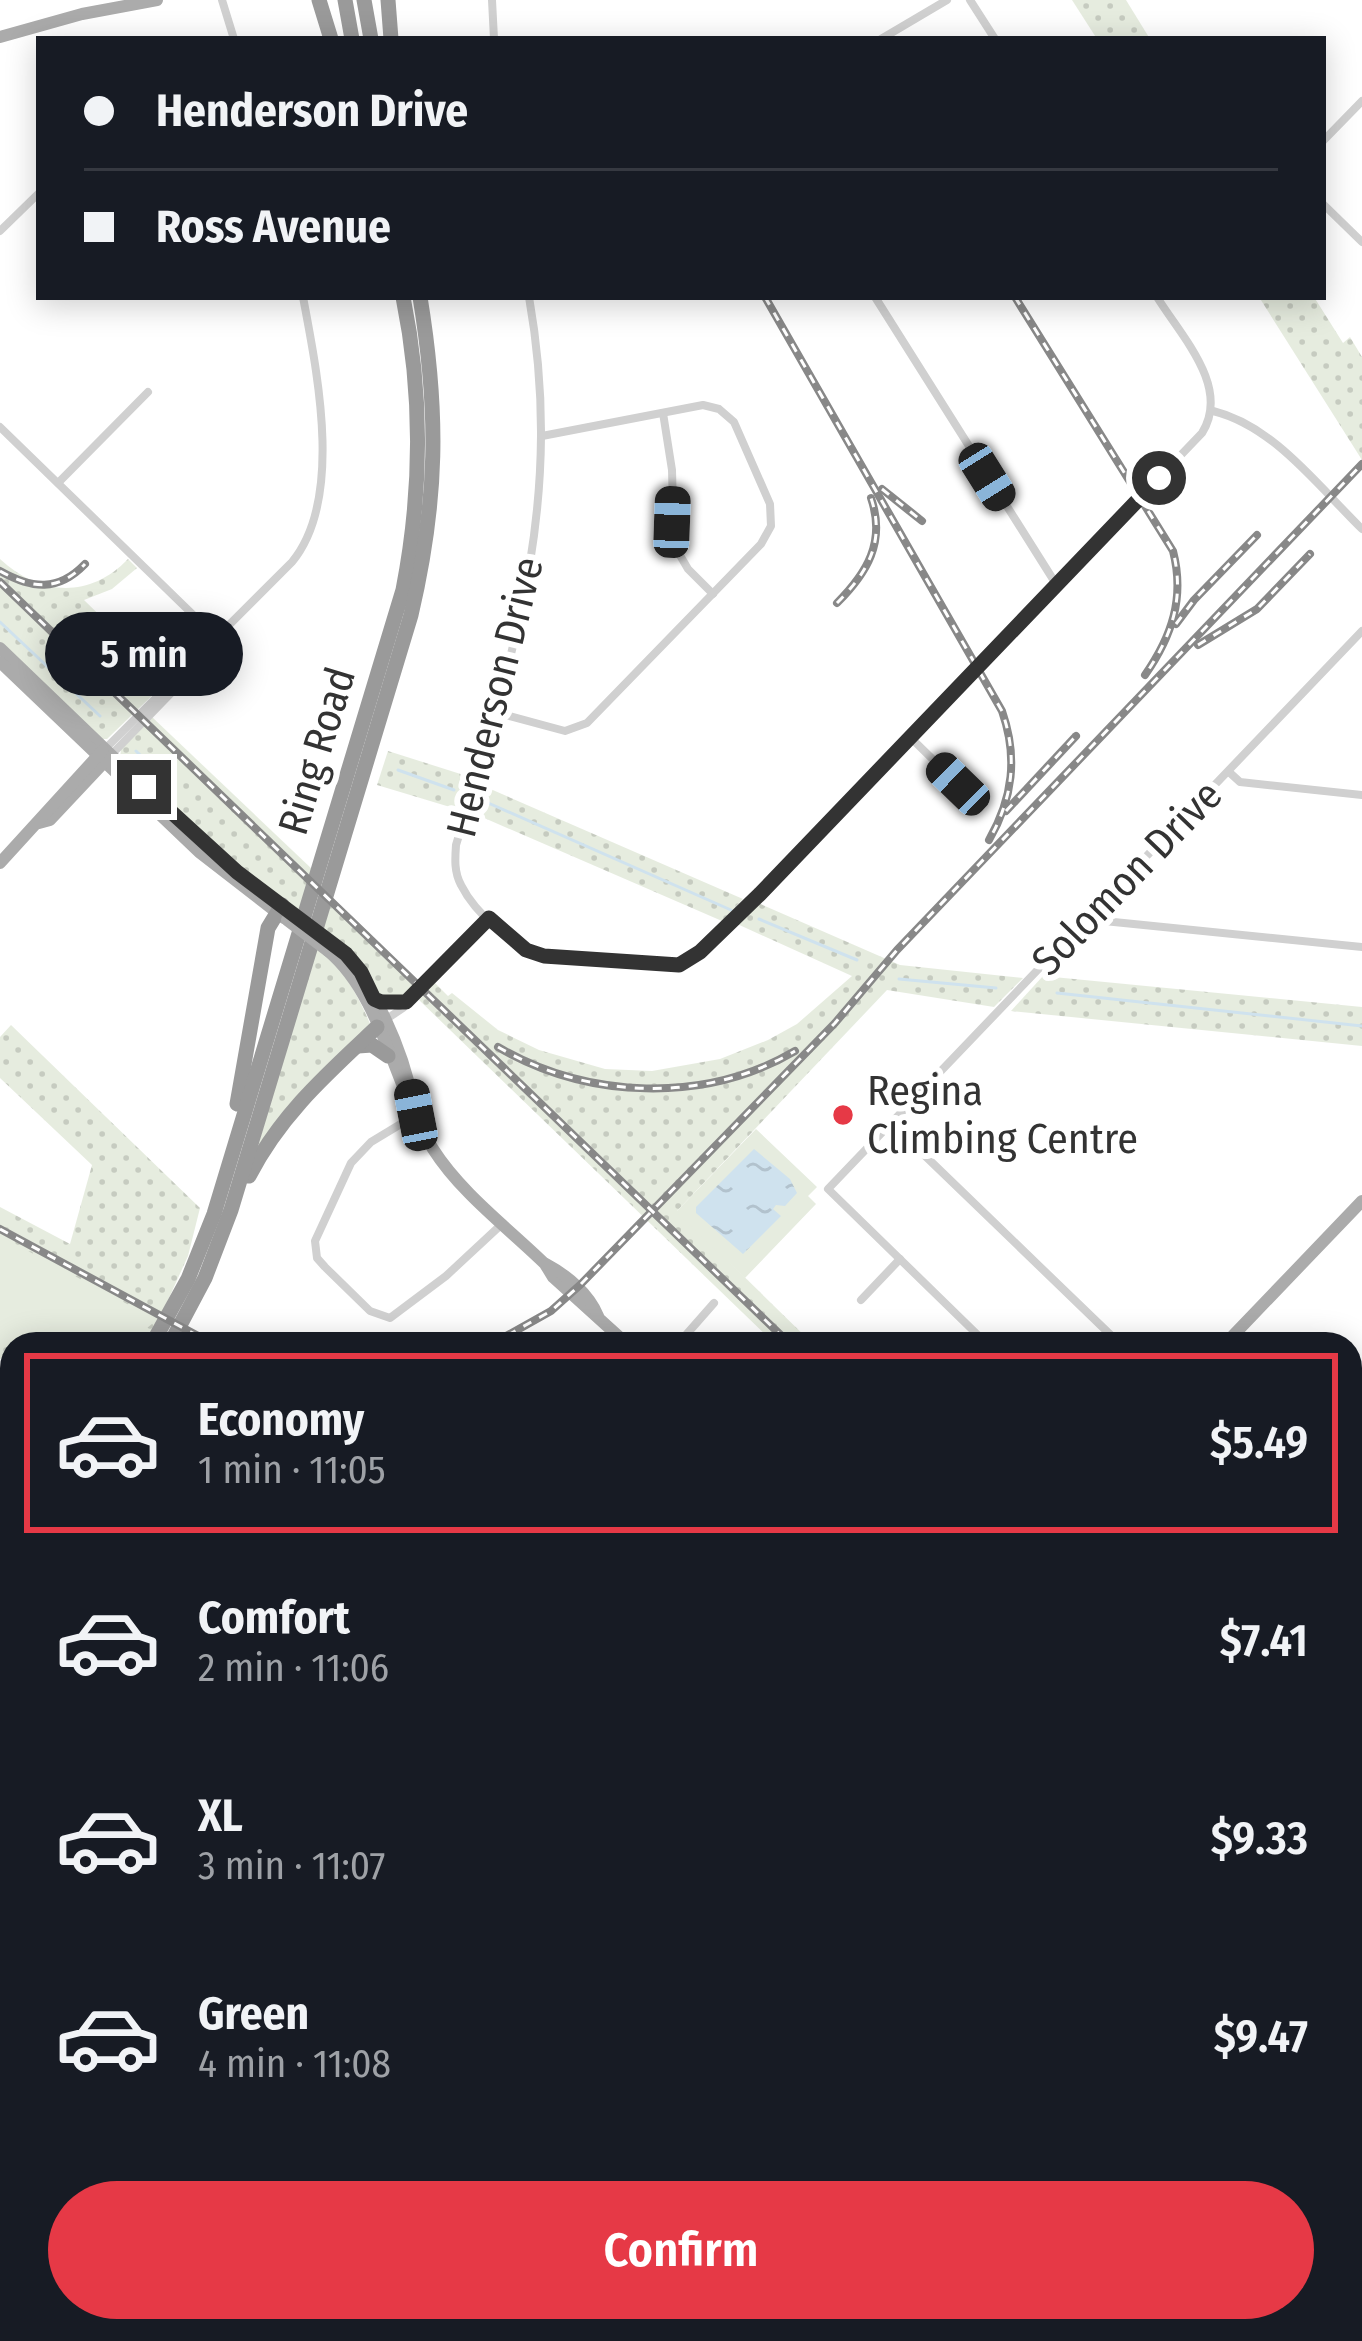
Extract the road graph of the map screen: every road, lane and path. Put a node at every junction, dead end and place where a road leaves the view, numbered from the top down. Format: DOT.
graph roads {
  1 [pos="158,0"];
  2 [pos="221,0"];
  3 [pos="319,0"];
  4 [pos="345,0"];
  5 [pos="364,0"];
  6 [pos="388,0"];
  7 [pos="492,0"];
  8 [pos="947,0"];
  9 [pos="970,0"];
  10 [pos="81,7"];
  11 [pos="233,36"];
  12 [pos="330,36"];
  13 [pos="351,36"];
  14 [pos="370,36"];
  15 [pos="392,36"];
  16 [pos="494,36"];
  17 [pos="886,36"];
  18 [pos="993,36"];
  19 [pos="0,37"];
  20 [pos="1362,100"];
  21 [pos="1326,138"];
  22 [pos="36,196"];
  23 [pos="1326,207"];
  24 [pos="0,230"];
  25 [pos="1362,242"];
  26 [pos="304,300"];
  27 [pos="403,300"];
  28 [pos="421,300"];
  29 [pos="529,300"];
  30 [pos="876,300"];
  31 [pos="1160,302"];
  32 [pos="148,392"];
  33 [pos="1213,411"];
  34 [pos="663,413"];
  35 [pos="0,427"];
  36 [pos="542,436"];
  37 [pos="58,483"];
  38 [pos="1362,529"];
  39 [pos="1056,584"];
  40 [pos="713,594"];
  41 [pos="1362,631"];
  42 [pos="218,639"];
  43 [pos="0,648"];
  44 [pos="0,662"];
  45 [pos="495,712"];
  46 [pos="910,737"];
  47 [pos="105,755"];
  48 [pos="1229,772"];
  49 [pos="958,784"];
  50 [pos="1362,795"];
  51 [pos="0,863"];
  52 [pos="1094,911"];
  53 [pos="284,912"];
  54 [pos="489,918"];
  55 [pos="330,946"];
  56 [pos="1362,947"];
  57 [pos="374,999"];
  58 [pos="403,1003"];
  59 [pos="380,1024"];
  60 [pos="355,1047"];
  61 [pos="388,1056"];
  62 [pos="416,1115"];
  63 [pos="891,1123"];
  64 [pos="1362,1201"];
  65 [pos="231,1210"];
  66 [pos="502,1223"];
  67 [pos="196,1258"];
  68 [pos="901,1259"];
  69 [pos="861,1300"];
  70 [pos="714,1303"];
  71 [pos="159,1332"];
  72 [pos="176,1332"];
  73 [pos="615,1332"];
  74 [pos="689,1332"];
  75 [pos="975,1332"];
  76 [pos="1108,1332"];
  77 [pos="1236,1332"];
  1 -- 10 [label="main road"];
  2 -- 11 [label="street"];
  3 -- 12 [label="highway"];
  4 -- 13 [label="highway"];
  5 -- 14 [label="highway"];
  6 -- 15 [label="highway"];
  7 -- 16 [label="street"];
  8 -- 17 [label="street"];
  9 -- 18 [label="street"];
  10 -- 19 [label="main road"];
  20 -- 21 [label="street"];
  22 -- 24 [label="street"];
  23 -- 25 [label="street"];
  26 -- 42 [label="street"];
  27 -- 67 [label="highway, Ring Road"];
  28 -- 65 [label="highway, Ring Road"];
  29 -- 36 [label="street, Henderson Drive"];
  30 -- 39 [label="street"];
  31 -- 33 [label="street"];
  32 -- 37 [label="street"];
  33 -- 38 [label="street"];
  33 -- 39 [label="street, Henderson Drive"];
  34 -- 36 [label="street"];
  34 -- 40 [label="street"];
  34 -- 40 [label="street"];
  35 -- 37 [label="street"];
  36 -- 45 [label="street, Henderson Drive"];
  37 -- 42 [label="street"];
  39 -- 46 [label="street, Henderson Drive"];
  40 -- 45 [label="street"];
  41 -- 48 [label="street, Solomon Drive"];
  42 -- 47 [label="street"];
  43 -- 47 [label="main road"];
  44 -- 47 [label="main road"];
  45 -- 54 [label="street, Henderson Drive"];
  46 -- 49 [label="street"];
  46 -- 54 [label="street, Henderson Drive"];
  47 -- 51 [label="main road"];
  47 -- 53 [label="main road"];
  48 -- 50 [label="street"];
  48 -- 52 [label="street, Solomon Drive"];
  52 -- 56 [label="street"];
  52 -- 63 [label="street, Solomon Drive"];
  53 -- 55 [label="main road, bridge"];
  53 -- 67 [label="highway"];
  54 -- 58 [label="street"];
  55 -- 57 [label="main road"];
  55 -- 59 [label="main road"];
  57 -- 58 [label="main road"];
  57 -- 59 [label="main road"];
  58 -- 59 [label="street"];
  59 -- 60 [label="highway"];
  59 -- 61 [label="main road"];
  59 -- 62 [label="main road"];
  60 -- 61 [label="highway"];
  60 -- 65 [label="highway"];
  61 -- 62 [label="main road"];
  62 -- 66 [label="main road"];
  62 -- 66 [label="street"];
  63 -- 68 [label="street, Solomon Drive"];
  63 -- 76 [label="street"];
  64 -- 77 [label="main road"];
  65 -- 72 [label="highway, Ring Road"];
  66 -- 73 [label="main road"];
  67 -- 71 [label="highway, Ring Road"];
  68 -- 69 [label="street"];
  68 -- 75 [label="street"];
  70 -- 74 [label="street"];
}
